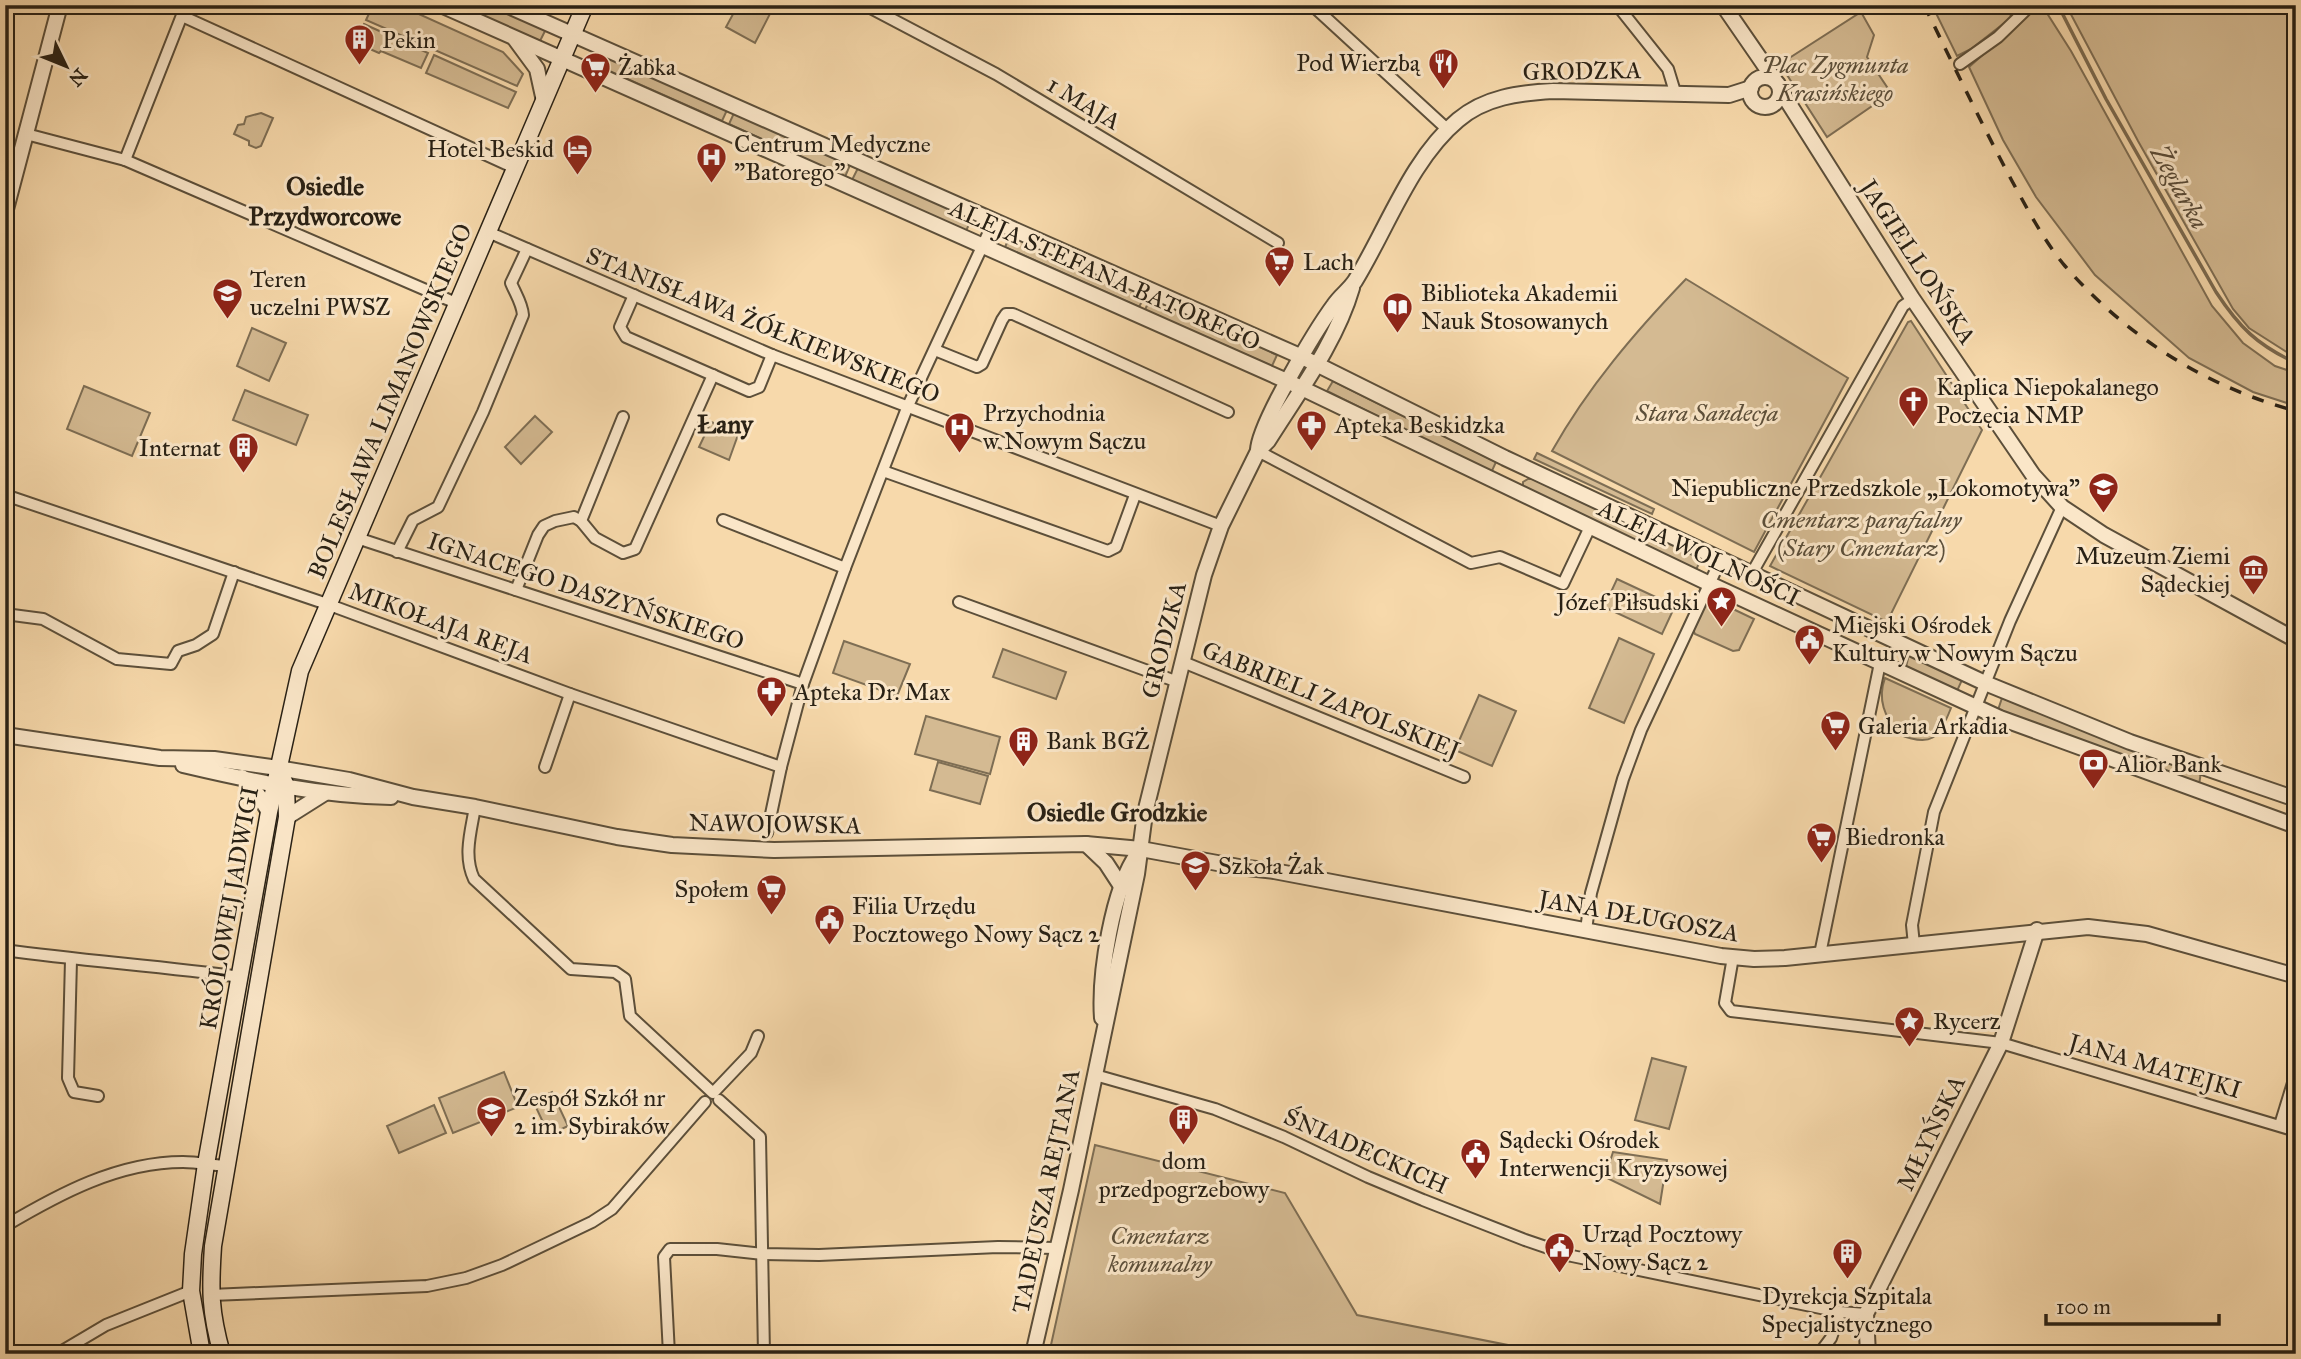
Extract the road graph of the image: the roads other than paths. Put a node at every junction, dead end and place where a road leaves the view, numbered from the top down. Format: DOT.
graph roads {
  1 [pos="60,5"];
  2 [pos="441,5"];
  3 [pos="506,5"];
  4 [pos="585,5"];
  5 [pos="865,5"];
  6 [pos="1312,5"];
  7 [pos="1617,5"];
  8 [pos="1723,5"];
  9 [pos="2031,5"];
  10 [pos="184,10"];
  11 [pos="573,34"];
  12 [pos="512,35"];
  13 [pos="1750,46"];
  14 [pos="562,58"];
  15 [pos="1960,64"];
  16 [pos="1754,84"];
  17 [pos="1777,85"];
  18 [pos="1675,92"];
  19 [pos="1699,95"];
  20 [pos="544,101"];
  21 [pos="1756,104"];
  22 [pos="1447,129"];
  23 [pos="26,135"];
  24 [pos="125,160"];
  25 [pos="515,168"];
  26 [pos="5,213"];
  27 [pos="994,221"];
  28 [pos="488,232"];
  29 [pos="1278,243"];
  30 [pos="983,245"];
  31 [pos="527,249"];
  32 [pos="634,295"];
  33 [pos="1913,299"];
  34 [pos="456,303"];
  35 [pos="935,349"];
  36 [pos="772,355"];
  37 [pos="1309,360"];
  38 [pos="713,375"];
  39 [pos="1295,384"];
  40 [pos="907,408"];
  41 [pos="1228,412"];
  42 [pos="623,417"];
  43 [pos="1258,451"];
  44 [pos="883,471"];
  45 [pos="5,495"];
  46 [pos="1135,495"];
  47 [pos="2062,507"];
  48 [pos="723,520"];
  49 [pos="581,521"];
  50 [pos="1221,526"];
  51 [pos="1590,527"];
  52 [pos="357,538"];
  53 [pos="397,552"];
  54 [pos="1721,559"];
  55 [pos="845,568"];
  56 [pos="234,572"];
  57 [pos="1752,573"];
  58 [pos="1710,584"];
  59 [pos="516,590"];
  60 [pos="959,602"];
  61 [pos="327,604"];
  62 [pos="5,614"];
  63 [pos="2296,640"];
  64 [pos="1183,662"];
  65 [pos="1880,663"];
  66 [pos="1178,682"];
  67 [pos="803,684"];
  68 [pos="1985,684"];
  69 [pos="570,694"];
  70 [pos="1975,707"];
  71 [pos="5,735"];
  72 [pos="160,758"];
  73 [pos="545,767"];
  74 [pos="781,767"];
  75 [pos="243,777"];
  76 [pos="1464,777"];
  77 [pos="279,780"];
  78 [pos="2261,787"];
  79 [pos="325,793"];
  80 [pos="413,797"];
  81 [pos="2296,799"];
  82 [pos="475,807"];
  83 [pos="269,811"];
  84 [pos="2252,811"];
  85 [pos="287,817"];
  86 [pos="2296,826"];
  87 [pos="767,833"];
  88 [pos="1086,844"];
  89 [pos="1141,849"];
  90 [pos="1121,886"];
  91 [pos="1586,930"];
  92 [pos="2037,930"];
  93 [pos="1914,945"];
  94 [pos="5,950"];
  95 [pos="1820,954"];
  96 [pos="264,957"];
  97 [pos="1733,957"];
  98 [pos="71,960"];
  99 [pos="2296,976"];
  100 [pos="240,977"];
  101 [pos="253,1017"];
  102 [pos="758,1036"];
  103 [pos="1103,1037"];
  104 [pos="2001,1043"];
  105 [pos="2296,1073"];
  106 [pos="1095,1075"];
  107 [pos="98,1096"];
  108 [pos="719,1100"];
  109 [pos="705,1102"];
  110 [pos="2280,1125"];
  111 [pos="2296,1131"];
  112 [pos="206,1164"];
  113 [pos="227,1166"];
  114 [pos="5,1226"];
  115 [pos="1058,1248"];
  116 [pos="763,1254"];
  117 [pos="191,1291"];
  118 [pos="211,1295"];
  119 [pos="1840,1312"];
  120 [pos="1866,1314"];
  121 [pos="57,1354"];
  122 [pos="202,1354"];
  123 [pos="222,1354"];
  124 [pos="669,1354"];
  125 [pos="764,1354"];
  126 [pos="1033,1354"];
  127 [pos="1819,1354"];
  128 [pos="1868,1354"];
  1 -- 23 [label="street"];
  2 -- 12 [label="street, ALEJA STEFANA BATOREGO"];
  3 -- 11 [label="street, ALEJA STEFANA BATOREGO"];
  4 -- 11 [label="main road, BOLESŁAWA LIMANOWSKIEGO"];
  5 -- 29 [label="street, 1 MAJA"];
  6 -- 22 [label="street"];
  7 -- 18 [label="street"];
  8 -- 13 [label="street, JAGIELLOŃSKA"];
  9 -- 15 [label="street"];
  10 -- 24 [label="street"];
  10 -- 25 [label="street"];
  11 -- 14 [label="main road, BOLESŁAWA LIMANOWSKIEGO"];
  11 -- 27 [label="street, ALEJA STEFANA BATOREGO"];
  12 -- 14 [label="street, ALEJA STEFANA BATOREGO"];
  12 -- 20 [label="street"];
  13 -- 16 [label="street"];
  13 -- 17 [label="street, JAGIELLOŃSKA"];
  14 -- 20 [label="main road, BOLESŁAWA LIMANOWSKIEGO"];
  14 -- 30 [label="street, ALEJA STEFANA BATOREGO"];
  16 -- 17 [label="street"];
  16 -- 19 [label="street, GRODZKA"];
  16 -- 21 [label="street"];
  17 -- 21 [label="street"];
  17 -- 33 [label="street, JAGIELLOŃSKA"];
  18 -- 19 [label="street, GRODZKA"];
  18 -- 22 [label="street, GRODZKA"];
  19 -- 21 [label="street, GRODZKA"];
  20 -- 25 [label="main road, BOLESŁAWA LIMANOWSKIEGO"];
  22 -- 37 [label="street, GRODZKA"];
  23 -- 24 [label="street"];
  23 -- 26 [label="street"];
  24 -- 34 [label="street"];
  25 -- 28 [label="main road, BOLESŁAWA LIMANOWSKIEGO"];
  27 -- 30 [label="street"];
  27 -- 37 [label="street, ALEJA STEFANA BATOREGO"];
  28 -- 31 [label="street, STANISŁAWA ŻÓŁKIEWSKIEGO"];
  28 -- 34 [label="main road, BOLESŁAWA LIMANOWSKIEGO"];
  30 -- 35 [label="street"];
  30 -- 39 [label="street, ALEJA STEFANA BATOREGO"];
  31 -- 32 [label="street, STANISŁAWA ŻÓŁKIEWSKIEGO"];
  31 -- 53 [label="street"];
  32 -- 36 [label="street, STANISŁAWA ŻÓŁKIEWSKIEGO"];
  32 -- 38 [label="street"];
  33 -- 47 [label="street, JAGIELLOŃSKA"];
  33 -- 57 [label="street"];
  34 -- 52 [label="main road, BOLESŁAWA LIMANOWSKIEGO"];
  35 -- 40 [label="street"];
  35 -- 41 [label="street"];
  36 -- 38 [label="street"];
  36 -- 40 [label="street, STANISŁAWA ŻÓŁKIEWSKIEGO"];
  37 -- 39 [label="street, GRODZKA"];
  37 -- 54 [label="street, ALEJA WOLNOŚCI"];
  38 -- 49 [label="street"];
  39 -- 43 [label="street, GRODZKA"];
  39 -- 51 [label="street, ALEJA WOLNOŚCI"];
  40 -- 44 [label="street"];
  40 -- 46 [label="street, STANISŁAWA ŻÓŁKIEWSKIEGO"];
  42 -- 49 [label="street"];
  43 -- 50 [label="street, GRODZKA"];
  43 -- 51 [label="street"];
  44 -- 46 [label="street"];
  44 -- 55 [label="street"];
  45 -- 56 [label="street, MIKOŁAJA REJA"];
  46 -- 50 [label="street, STANISŁAWA ŻÓŁKIEWSKIEGO"];
  47 -- 63 [label="street, JAGIELLOŃSKA"];
  47 -- 68 [label="street"];
  48 -- 55 [label="street"];
  49 -- 59 [label="street"];
  50 -- 64 [label="street, GRODZKA"];
  51 -- 58 [label="street, ALEJA WOLNOŚCI"];
  52 -- 53 [label="street, IGNACEGO DASZYŃSKIEGO"];
  52 -- 61 [label="main road, BOLESŁAWA LIMANOWSKIEGO"];
  53 -- 59 [label="street, IGNACEGO DASZYŃSKIEGO"];
  54 -- 57 [label="street, ALEJA WOLNOŚCI"];
  54 -- 58 [label="street"];
  55 -- 67 [label="street"];
  56 -- 61 [label="street, MIKOŁAJA REJA"];
  56 -- 62 [label="street"];
  57 -- 68 [label="street, ALEJA WOLNOŚCI"];
  58 -- 65 [label="street, ALEJA WOLNOŚCI"];
  58 -- 91 [label="street"];
  59 -- 67 [label="street, IGNACEGO DASZYŃSKIEGO"];
  60 -- 66 [label="street"];
  61 -- 69 [label="street, MIKOŁAJA REJA"];
  61 -- 77 [label="main road, BOLESŁAWA LIMANOWSKIEGO"];
  64 -- 66 [label="street, GRODZKA"];
  64 -- 76 [label="street, GABRIELI ZAPOLSKIEJ"];
  65 -- 70 [label="street, ALEJA WOLNOŚCI"];
  65 -- 95 [label="street"];
  66 -- 89 [label="street, GRODZKA"];
  67 -- 74 [label="street"];
  68 -- 70 [label="street"];
  68 -- 78 [label="street, ALEJA WOLNOŚCI"];
  69 -- 73 [label="street"];
  69 -- 74 [label="street, MIKOŁAJA REJA"];
  70 -- 84 [label="street, ALEJA WOLNOŚCI"];
  70 -- 93 [label="street"];
  71 -- 72 [label="street, NAWOJOWSKA"];
  72 -- 75 [label="street, NAWOJOWSKA"];
  72 -- 77 [label="street, NAWOJOWSKA"];
  74 -- 87 [label="street"];
  75 -- 77 [label="street, NAWOJOWSKA"];
  75 -- 83 [label="street"];
  77 -- 79 [label="street, NAWOJOWSKA"];
  77 -- 80 [label="street, NAWOJOWSKA"];
  77 -- 83 [label="main road, KRÓLOWEJ JADWIGI"];
  77 -- 85 [label="main road, KRÓLOWEJ JADWIGI"];
  78 -- 81 [label="street, ALEJA WOLNOŚCI"];
  78 -- 84 [label="street"];
  79 -- 80 [label="street, NAWOJOWSKA"];
  79 -- 85 [label="street"];
  80 -- 82 [label="street, NAWOJOWSKA"];
  82 -- 88 [label="street, NAWOJOWSKA"];
  82 -- 102 [label="street"];
  83 -- 100 [label="main road, KRÓLOWEJ JADWIGI"];
  84 -- 86 [label="street, ALEJA WOLNOŚCI"];
  85 -- 96 [label="main road, KRÓLOWEJ JADWIGI"];
  88 -- 89 [label="street, NAWOJOWSKA"];
  88 -- 90 [label="street"];
  89 -- 90 [label="street, TADEUSZA REJTANA"];
  89 -- 91 [label="street, JANA DŁUGOSZA"];
  89 -- 103 [label="street, TADEUSZA REJTANA"];
  90 -- 103 [label="street, TADEUSZA REJTANA"];
  91 -- 97 [label="street, JANA DŁUGOSZA"];
  92 -- 93 [label="street, JANA DŁUGOSZA"];
  92 -- 99 [label="street, JANA DŁUGOSZA"];
  92 -- 104 [label="street, MŁYŃSKA"];
  93 -- 95 [label="street, JANA DŁUGOSZA"];
  94 -- 98 [label="street"];
  95 -- 97 [label="street, JANA DŁUGOSZA"];
  96 -- 100 [label="street"];
  96 -- 101 [label="main road, KRÓLOWEJ JADWIGI"];
  97 -- 104 [label="street, JANA MATEJKI"];
  98 -- 100 [label="street"];
  98 -- 107 [label="street"];
  100 -- 101 [label="street"];
  100 -- 112 [label="main road, KRÓLOWEJ JADWIGI"];
  101 -- 113 [label="main road, KRÓLOWEJ JADWIGI"];
  103 -- 106 [label="street, TADEUSZA REJTANA"];
  104 -- 110 [label="street, JANA MATEJKI"];
  104 -- 120 [label="street, MŁYŃSKA"];
  105 -- 110 [label="street"];
  106 -- 115 [label="street, TADEUSZA REJTANA"];
  106 -- 119 [label="street, ŚNIADECKICH"];
  108 -- 116 [label="street"];
  109 -- 118 [label="street"];
  110 -- 111 [label="street, JANA MATEJKI"];
  112 -- 113 [label="street"];
  112 -- 114 [label="street"];
  112 -- 117 [label="main road, KRÓLOWEJ JADWIGI"];
  113 -- 118 [label="main road, KRÓLOWEJ JADWIGI"];
  115 -- 116 [label="street"];
  115 -- 126 [label="street, TADEUSZA REJTANA"];
  116 -- 124 [label="street"];
  116 -- 125 [label="street"];
  117 -- 121 [label="street"];
  117 -- 122 [label="main road, KRÓLOWEJ JADWIGI"];
  118 -- 123 [label="main road, KRÓLOWEJ JADWIGI"];
  119 -- 120 [label="street, ŚNIADECKICH"];
  119 -- 127 [label="street"];
  120 -- 128 [label="street, MŁYŃSKA"];
}
